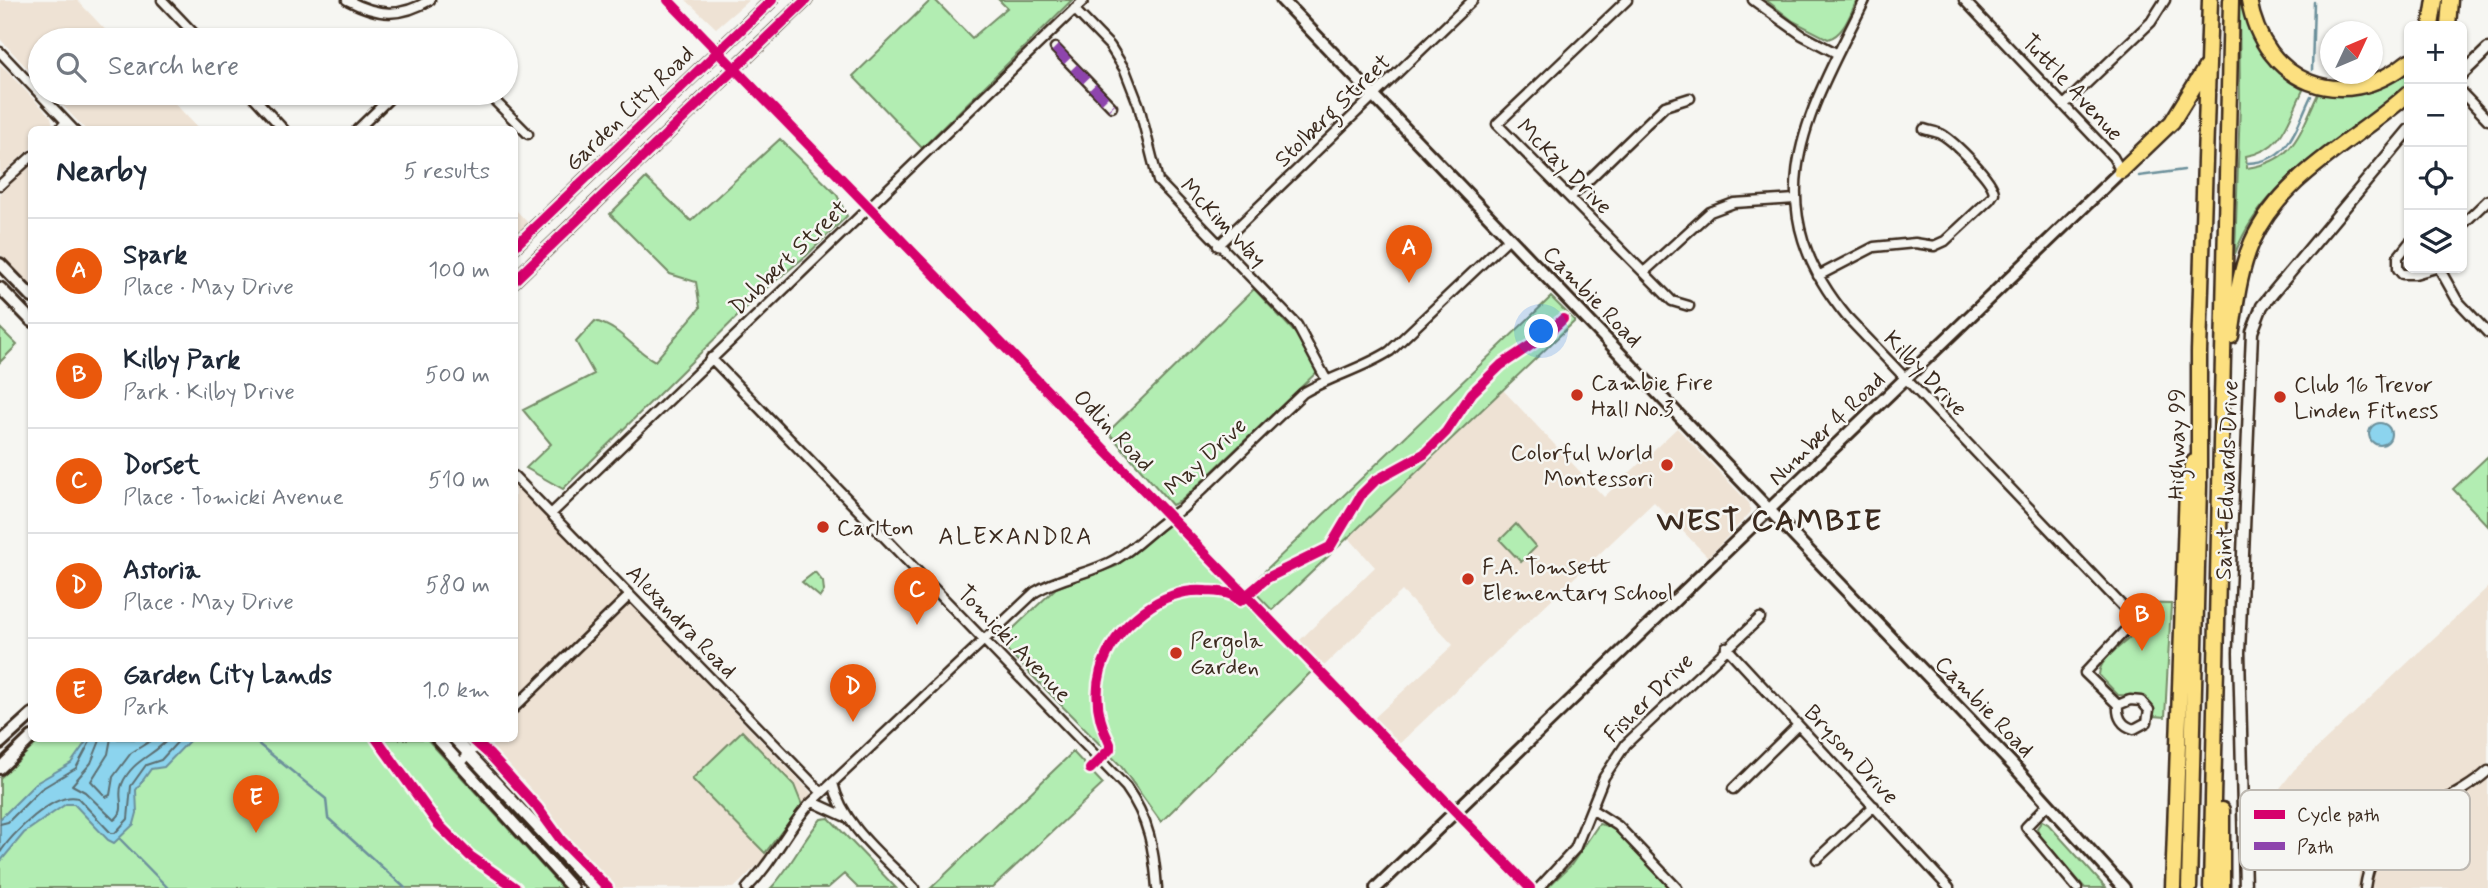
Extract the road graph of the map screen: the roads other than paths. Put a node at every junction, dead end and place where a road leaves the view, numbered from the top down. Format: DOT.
graph roads {
  1 [pos="162,0"];
  2 [pos="347,0"];
  3 [pos="430,0"];
  4 [pos="668,0"];
  5 [pos="772,0"];
  6 [pos="806,0"];
  7 [pos="1084,0"];
  8 [pos="1282,0"];
  9 [pos="1473,0"];
  10 [pos="1627,0"];
  11 [pos="1753,0"];
  12 [pos="1865,0"];
  13 [pos="1964,0"];
  14 [pos="2165,0"];
  15 [pos="2210,0"];
  16 [pos="2231,0"];
  17 [pos="2249,0"];
  18 [pos="2435,0"];
  19 [pos="2450,0"];
  20 [pos="1074,9"];
  21 [pos="2432,21"];
  22 [pos="2448,21"];
  23 [pos="189,28"];
  24 [pos="1055,48"];
  25 [pos="2488,49"];
  26 [pos="0,52"];
  27 [pos="718,52"];
  28 [pos="1838,54"];
  29 [pos="2208,63"];
  30 [pos="2404,64"];
  31 [pos="734,69"];
  32 [pos="2467,69"];
  33 [pos="28,82"];
  34 [pos="1374,96"];
  35 [pos="2404,97"];
  36 [pos="1690,98"];
  37 [pos="2467,98"];
  38 [pos="50,105"];
  39 [pos="261,105"];
  40 [pos="383,105"];
  41 [pos="499,105"];
  42 [pos="2064,105"];
  43 [pos="1112,107"];
  44 [pos="2488,120"];
  45 [pos="66,122"];
  46 [pos="62,126"];
  47 [pos="70,126"];
  48 [pos="281,126"];
  49 [pos="361,126"];
  50 [pos="1924,129"];
  51 [pos="528,134"];
  52 [pos="2404,136"];
  53 [pos="28,160"];
  54 [pos="2121,171"];
  55 [pos="0,185"];
  56 [pos="1570,198"];
  57 [pos="1795,199"];
  58 [pos="2488,200"];
  59 [pos="867,206"];
  60 [pos="2467,220"];
  61 [pos="1509,238"];
  62 [pos="518,243"];
  63 [pos="1218,246"];
  64 [pos="2404,249"];
  65 [pos="0,264"];
  66 [pos="1644,272"];
  67 [pos="2419,273"];
  68 [pos="2441,273"];
  69 [pos="1818,276"];
  70 [pos="518,277"];
  71 [pos="0,288"];
  72 [pos="28,292"];
  73 [pos="1689,306"];
  74 [pos="28,317"];
  75 [pos="2488,332"];
  76 [pos="711,358"];
  77 [pos="1326,379"];
  78 [pos="1906,380"];
  79 [pos="2223,382"];
  80 [pos="2198,451"];
  81 [pos="518,480"];
  82 [pos="1770,512"];
  83 [pos="551,514"];
  84 [pos="1169,517"];
  85 [pos="630,595"];
  86 [pos="1760,618"];
  87 [pos="984,638"];
  88 [pos="1726,647"];
  89 [pos="518,704"];
  90 [pos="2118,705"];
  91 [pos="2215,715"];
  92 [pos="28,717"];
  93 [pos="1798,725"];
  94 [pos="28,741"];
  95 [pos="441,742"];
  96 [pos="458,742"];
  97 [pos="480,742"];
  98 [pos="0,743"];
  99 [pos="469,754"];
  100 [pos="460,764"];
  101 [pos="0,768"];
  102 [pos="2488,771"];
  103 [pos="833,783"];
  104 [pos="1733,789"];
  105 [pos="2242,790"];
  106 [pos="2464,790"];
  107 [pos="822,793"];
  108 [pos="813,802"];
  109 [pos="2048,804"];
  110 [pos="1874,806"];
  111 [pos="1593,810"];
  112 [pos="1456,812"];
  113 [pos="849,819"];
  114 [pos="1817,859"];
  115 [pos="2245,870"];
  116 [pos="2370,870"];
  117 [pos="1944,886"];
  118 [pos="572,888"];
  119 [pos="594,888"];
  120 [pos="747,888"];
  121 [pos="914,888"];
  122 [pos="1157,888"];
  123 [pos="1376,888"];
  124 [pos="1530,888"];
  125 [pos="1539,888"];
  126 [pos="1677,888"];
  127 [pos="2077,888"];
  128 [pos="2124,888"];
  129 [pos="2173,888"];
  130 [pos="2189,888"];
  131 [pos="2211,888"];
  132 [pos="2222,888"];
  133 [pos="2245,888"];
  134 [pos="2365,888"];
  1 -- 23 [label="street"];
  2 -- 3 [label="street"];
  4 -- 27 [label="street, Odlin Road"];
  5 -- 27 [label="main road, Garden City Road"];
  6 -- 31 [label="main road, Garden City Road"];
  7 -- 20 [label="street, Dubbert Street"];
  8 -- 34 [label="main road, Cambie Road"];
  9 -- 34 [label="street, Stolberg Street"];
  10 -- 56 [label="street, McKay Drive"];
  11 -- 28 [label="street"];
  12 -- 28 [label="street, Kilby Drive"];
  13 -- 42 [label="street, Tuttle Avenue"];
  14 -- 42 [label="street"];
  15 -- 29 [label="highway, Highway 99"];
  16 -- 79 [label="highway, Highway 99"];
  17 -- 30 [label="highway"];
  18 -- 21 [label="highway"];
  19 -- 22 [label="highway"];
  20 -- 59 [label="street, Dubbert Street"];
  20 -- 63 [label="street, McKim Way"];
  24 -- 43 [label="street"];
  25 -- 32 [label="street"];
  26 -- 33 [label="street"];
  27 -- 31 [label="street, Odlin Road"];
  27 -- 62 [label="main road, Garden City Road"];
  28 -- 57 [label="street, Kilby Drive"];
  29 -- 54 [label="highway"];
  29 -- 80 [label="highway, Highway 99"];
  31 -- 59 [label="street, Odlin Road"];
  31 -- 70 [label="main road, Garden City Road"];
  34 -- 61 [label="main road, Cambie Road"];
  34 -- 63 [label="street, Stolberg Street"];
  35 -- 79 [label="highway"];
  36 -- 56 [label="street"];
  37 -- 44 [label="street"];
  38 -- 45 [label="street"];
  39 -- 48 [label="street"];
  40 -- 49 [label="street"];
  41 -- 51 [label="street"];
  42 -- 54 [label="street, Tuttle Avenue"];
  45 -- 46 [label="street"];
  45 -- 47 [label="street"];
  50 -- 69 [label="street"];
  52 -- 105 [label="street, Saint Edwards Drive"];
  53 -- 55 [label="street"];
  54 -- 78 [label="main road, Number 4 Road"];
  56 -- 66 [label="street, McKay Drive"];
  57 -- 66 [label="street"];
  57 -- 69 [label="street, Kilby Drive"];
  58 -- 60 [label="street"];
  59 -- 76 [label="street, Dubbert Street"];
  59 -- 84 [label="street, Odlin Road"];
  61 -- 77 [label="street, May Drive"];
  61 -- 82 [label="main road, Cambie Road"];
  63 -- 77 [label="street, McKim Way"];
  64 -- 67 [label="street"];
  65 -- 72 [label="main road"];
  66 -- 73 [label="street, McKay Drive"];
  68 -- 75 [label="street"];
  69 -- 78 [label="street, Kilby Drive"];
  71 -- 74 [label="main road"];
  76 -- 83 [label="street, Dubbert Street"];
  76 -- 87 [label="street, Tomicki Avenue"];
  77 -- 84 [label="street, May Drive"];
  78 -- 82 [label="main road, Number 4 Road"];
  78 -- 90 [label="street, Kilby Drive"];
  79 -- 91 [label="highway, Highway 99"];
  80 -- 129 [label="highway"];
  80 -- 130 [label="highway, Highway 99"];
  81 -- 83 [label="street, Alexandra Road"];
  82 -- 109 [label="main road, Cambie Road"];
  82 -- 112 [label="main road, Number 4 Road"];
  83 -- 85 [label="street, Alexandra Road"];
  84 -- 87 [label="street, May Drive"];
  84 -- 112 [label="street, Odlin Road"];
  85 -- 89 [label="street"];
  85 -- 107 [label="street, Alexandra Road"];
  86 -- 88 [label="street, Fisher Drive"];
  87 -- 103 [label="street, May Drive"];
  87 -- 122 [label="street, Tomicki Avenue"];
  88 -- 93 [label="street, Bryson Drive"];
  88 -- 111 [label="street, Fisher Drive"];
  91 -- 131 [label="highway, Highway 99"];
  91 -- 132 [label="highway"];
  92 -- 98 [label="main road"];
  93 -- 104 [label="street"];
  93 -- 110 [label="street, Bryson Drive"];
  94 -- 101 [label="main road"];
  95 -- 100 [label="main road"];
  96 -- 99 [label="main road"];
  97 -- 99 [label="street"];
  99 -- 100 [label="street"];
  99 -- 119 [label="main road"];
  100 -- 118 [label="main road"];
  102 -- 106 [label="street"];
  103 -- 107 [label="street, May Drive"];
  103 -- 113 [label="street"];
  107 -- 108 [label="street, May Drive"];
  108 -- 113 [label="street"];
  108 -- 120 [label="street, May Drive"];
  109 -- 127 [label="street"];
  109 -- 128 [label="main road, Cambie Road"];
  110 -- 114 [label="street"];
  110 -- 117 [label="street, Bryson Drive"];
  111 -- 125 [label="street, Fisher Drive"];
  111 -- 126 [label="street"];
  112 -- 123 [label="main road, Number 4 Road"];
  112 -- 124 [label="street, Odlin Road"];
  113 -- 121 [label="street"];
  115 -- 133 [label="street, Saint Edwards Drive"];
  116 -- 134 [label="street"];
}
